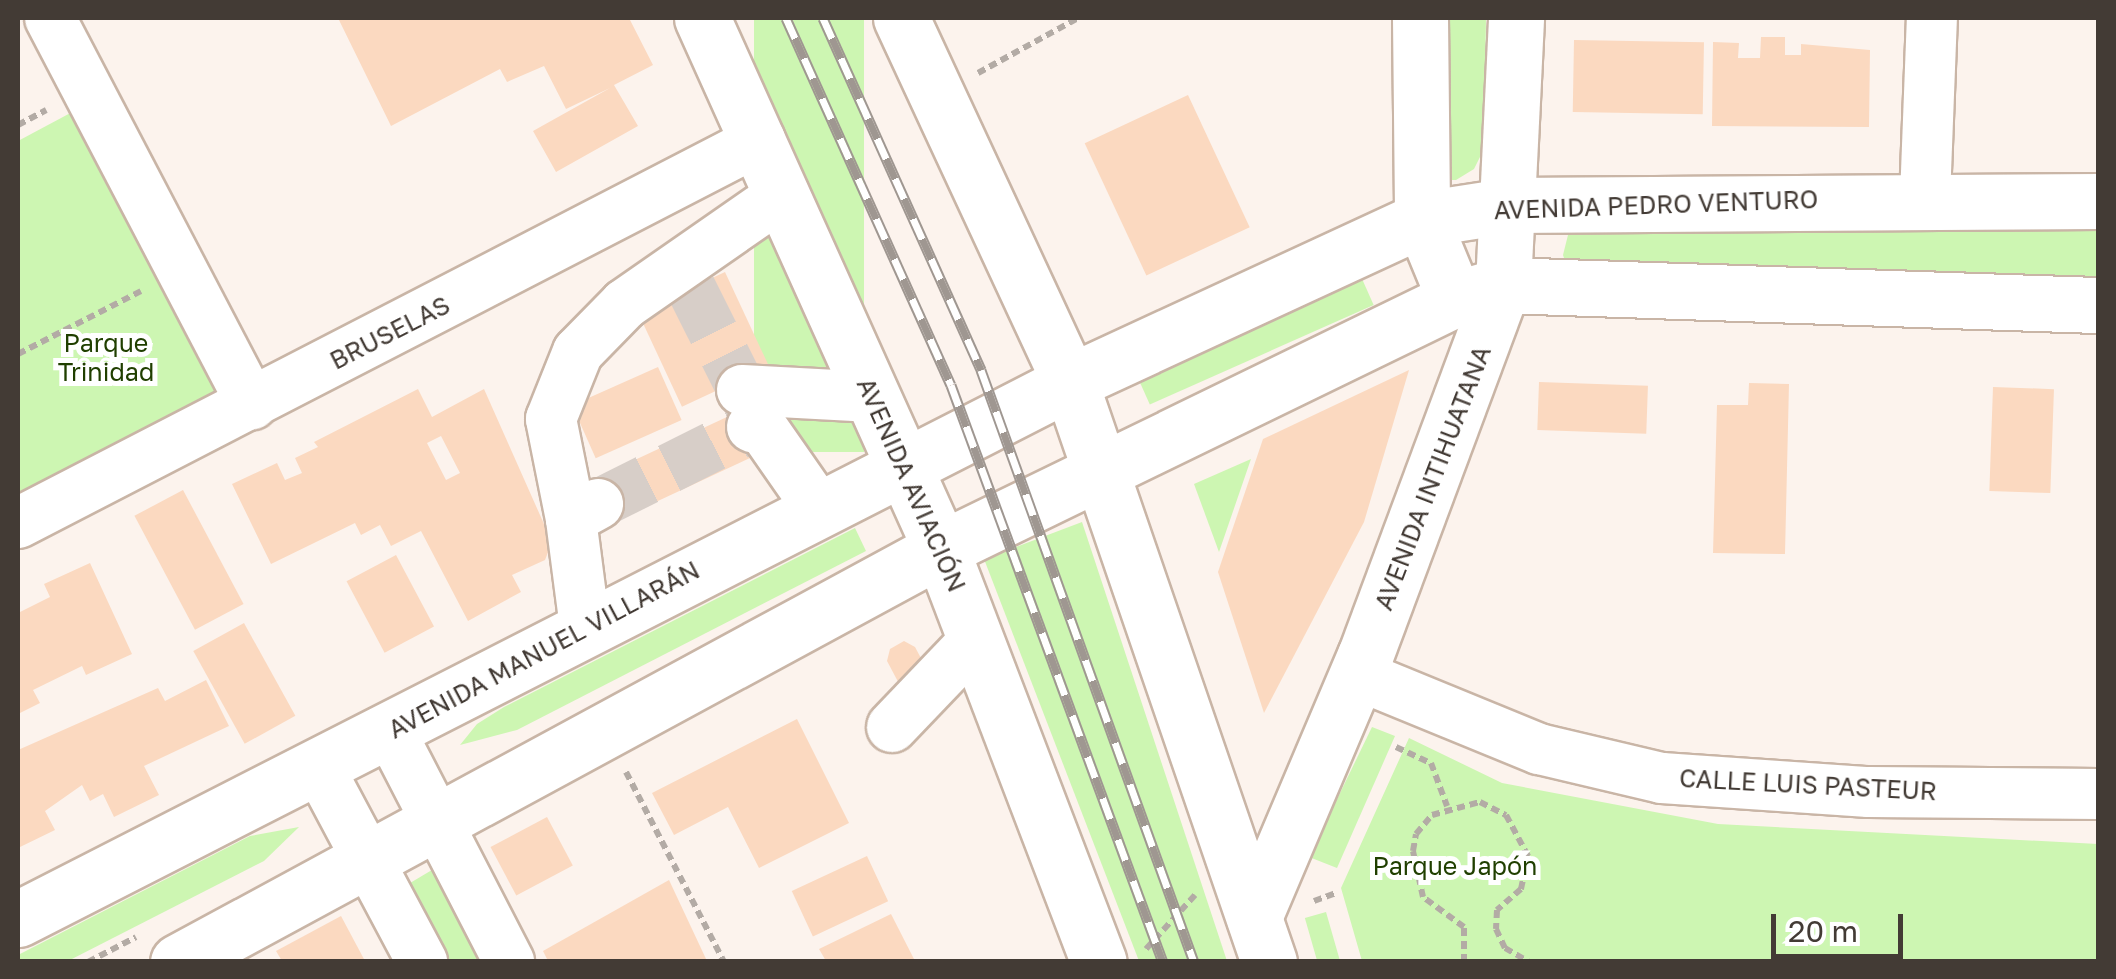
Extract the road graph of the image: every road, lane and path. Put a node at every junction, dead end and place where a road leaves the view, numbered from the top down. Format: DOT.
graph roads {
  1 [pos="50,18"];
  2 [pos="702,18"];
  3 [pos="901,18"];
  4 [pos="1078,18"];
  5 [pos="1420,18"];
  6 [pos="1516,18"];
  7 [pos="1932,18"];
  8 [pos="940,94"];
  9 [pos="760,140"];
  10 [pos="783,194"];
  11 [pos="1925,198"];
  12 [pos="2098,201"];
  13 [pos="1511,205"];
  14 [pos="1422,218"];
  15 [pos="182,270"];
  16 [pos="1479,292"];
  17 [pos="2098,306"];
  18 [pos="18,354"];
  19 [pos="1070,382"];
  20 [pos="873,397"];
  21 [pos="252,404"];
  22 [pos="904,467"];
  23 [pos="1102,467"];
  24 [pos="818,508"];
  25 [pos="18,523"];
  26 [pos="941,549"];
  27 [pos="586,627"];
  28 [pos="976,640"];
  29 [pos="1356,674"];
  30 [pos="892,727"];
  31 [pos="390,731"];
  32 [pos="604,731"];
  33 [pos="1396,748"];
  34 [pos="318,766"];
  35 [pos="2098,794"];
  36 [pos="1447,806"];
  37 [pos="438,825"];
  38 [pos="1234,851"];
  39 [pos="369,862"];
  40 [pos="18,918"];
  41 [pos="1262,939"];
  42 [pos="178,962"];
  43 [pos="422,962"];
  44 [pos="508,962"];
  45 [pos="724,962"];
  46 [pos="1100,962"];
  47 [pos="1136,962"];
  48 [pos="1464,962"];
  49 [pos="1529,962"];
  1 -- 15 [label="street"];
  2 -- 9 [label="main road, AVENIDA AVIACIÓN"];
  3 -- 8 [label="main road"];
  4 -- 8 [label="path"];
  5 -- 14 [label="main road"];
  6 -- 13 [label="main road, AVENIDA INTIHUATANA"];
  7 -- 11 [label="street"];
  8 -- 19 [label="main road"];
  9 -- 10 [label="main road, AVENIDA AVIACIÓN"];
  9 -- 21 [label="street, BRUSELAS"];
  10 -- 20 [label="main road, AVENIDA AVIACIÓN"];
  10 -- 27 [label="street"];
  11 -- 12 [label="main road, AVENIDA PEDRO VENTURO"];
  11 -- 13 [label="main road, AVENIDA PEDRO VENTURO"];
  13 -- 14 [label="main road, AVENIDA PEDRO VENTURO"];
  13 -- 16 [label="main road, AVENIDA INTIHUATANA"];
  14 -- 16 [label="main road"];
  14 -- 19 [label="main road, AVENIDA PEDRO VENTURO"];
  15 -- 18 [label="path"];
  15 -- 21 [label="street"];
  16 -- 17 [label="main road"];
  16 -- 23 [label="main road"];
  16 -- 29 [label="main road, AVENIDA INTIHUATANA"];
  19 -- 22 [label="main road, AVENIDA MANUEL VILLARÁN"];
  19 -- 23 [label="main road"];
  20 -- 22 [label="main road, AVENIDA AVIACIÓN"];
  20 -- 24 [label="street"];
  21 -- 25 [label="street, BRUSELAS"];
  22 -- 24 [label="main road, AVENIDA MANUEL VILLARÁN"];
  22 -- 26 [label="main road, AVENIDA AVIACIÓN"];
  23 -- 26 [label="main road"];
  23 -- 38 [label="main road"];
  24 -- 27 [label="main road, AVENIDA MANUEL VILLARÁN"];
  26 -- 28 [label="main road, AVENIDA AVIACIÓN"];
  26 -- 32 [label="main road"];
  27 -- 31 [label="main road, AVENIDA MANUEL VILLARÁN"];
  28 -- 30 [label="street"];
  28 -- 46 [label="main road, AVENIDA AVIACIÓN"];
  29 -- 35 [label="street, CALLE LUIS PASTEUR"];
  29 -- 41 [label="main road, AVENIDA INTIHUATANA"];
  31 -- 34 [label="main road, AVENIDA MANUEL VILLARÁN"];
  31 -- 37 [label="street"];
  32 -- 37 [label="main road"];
  32 -- 45 [label="path"];
  33 -- 36 [label="path"];
  34 -- 39 [label="street"];
  34 -- 40 [label="main road, AVENIDA MANUEL VILLARÁN"];
  36 -- 48 [label="path"];
  36 -- 49 [label="path"];
  37 -- 39 [label="main road"];
  37 -- 44 [label="street"];
  38 -- 41 [label="main road"];
  38 -- 47 [label="path"];
  39 -- 42 [label="main road"];
  39 -- 43 [label="street"];
}
